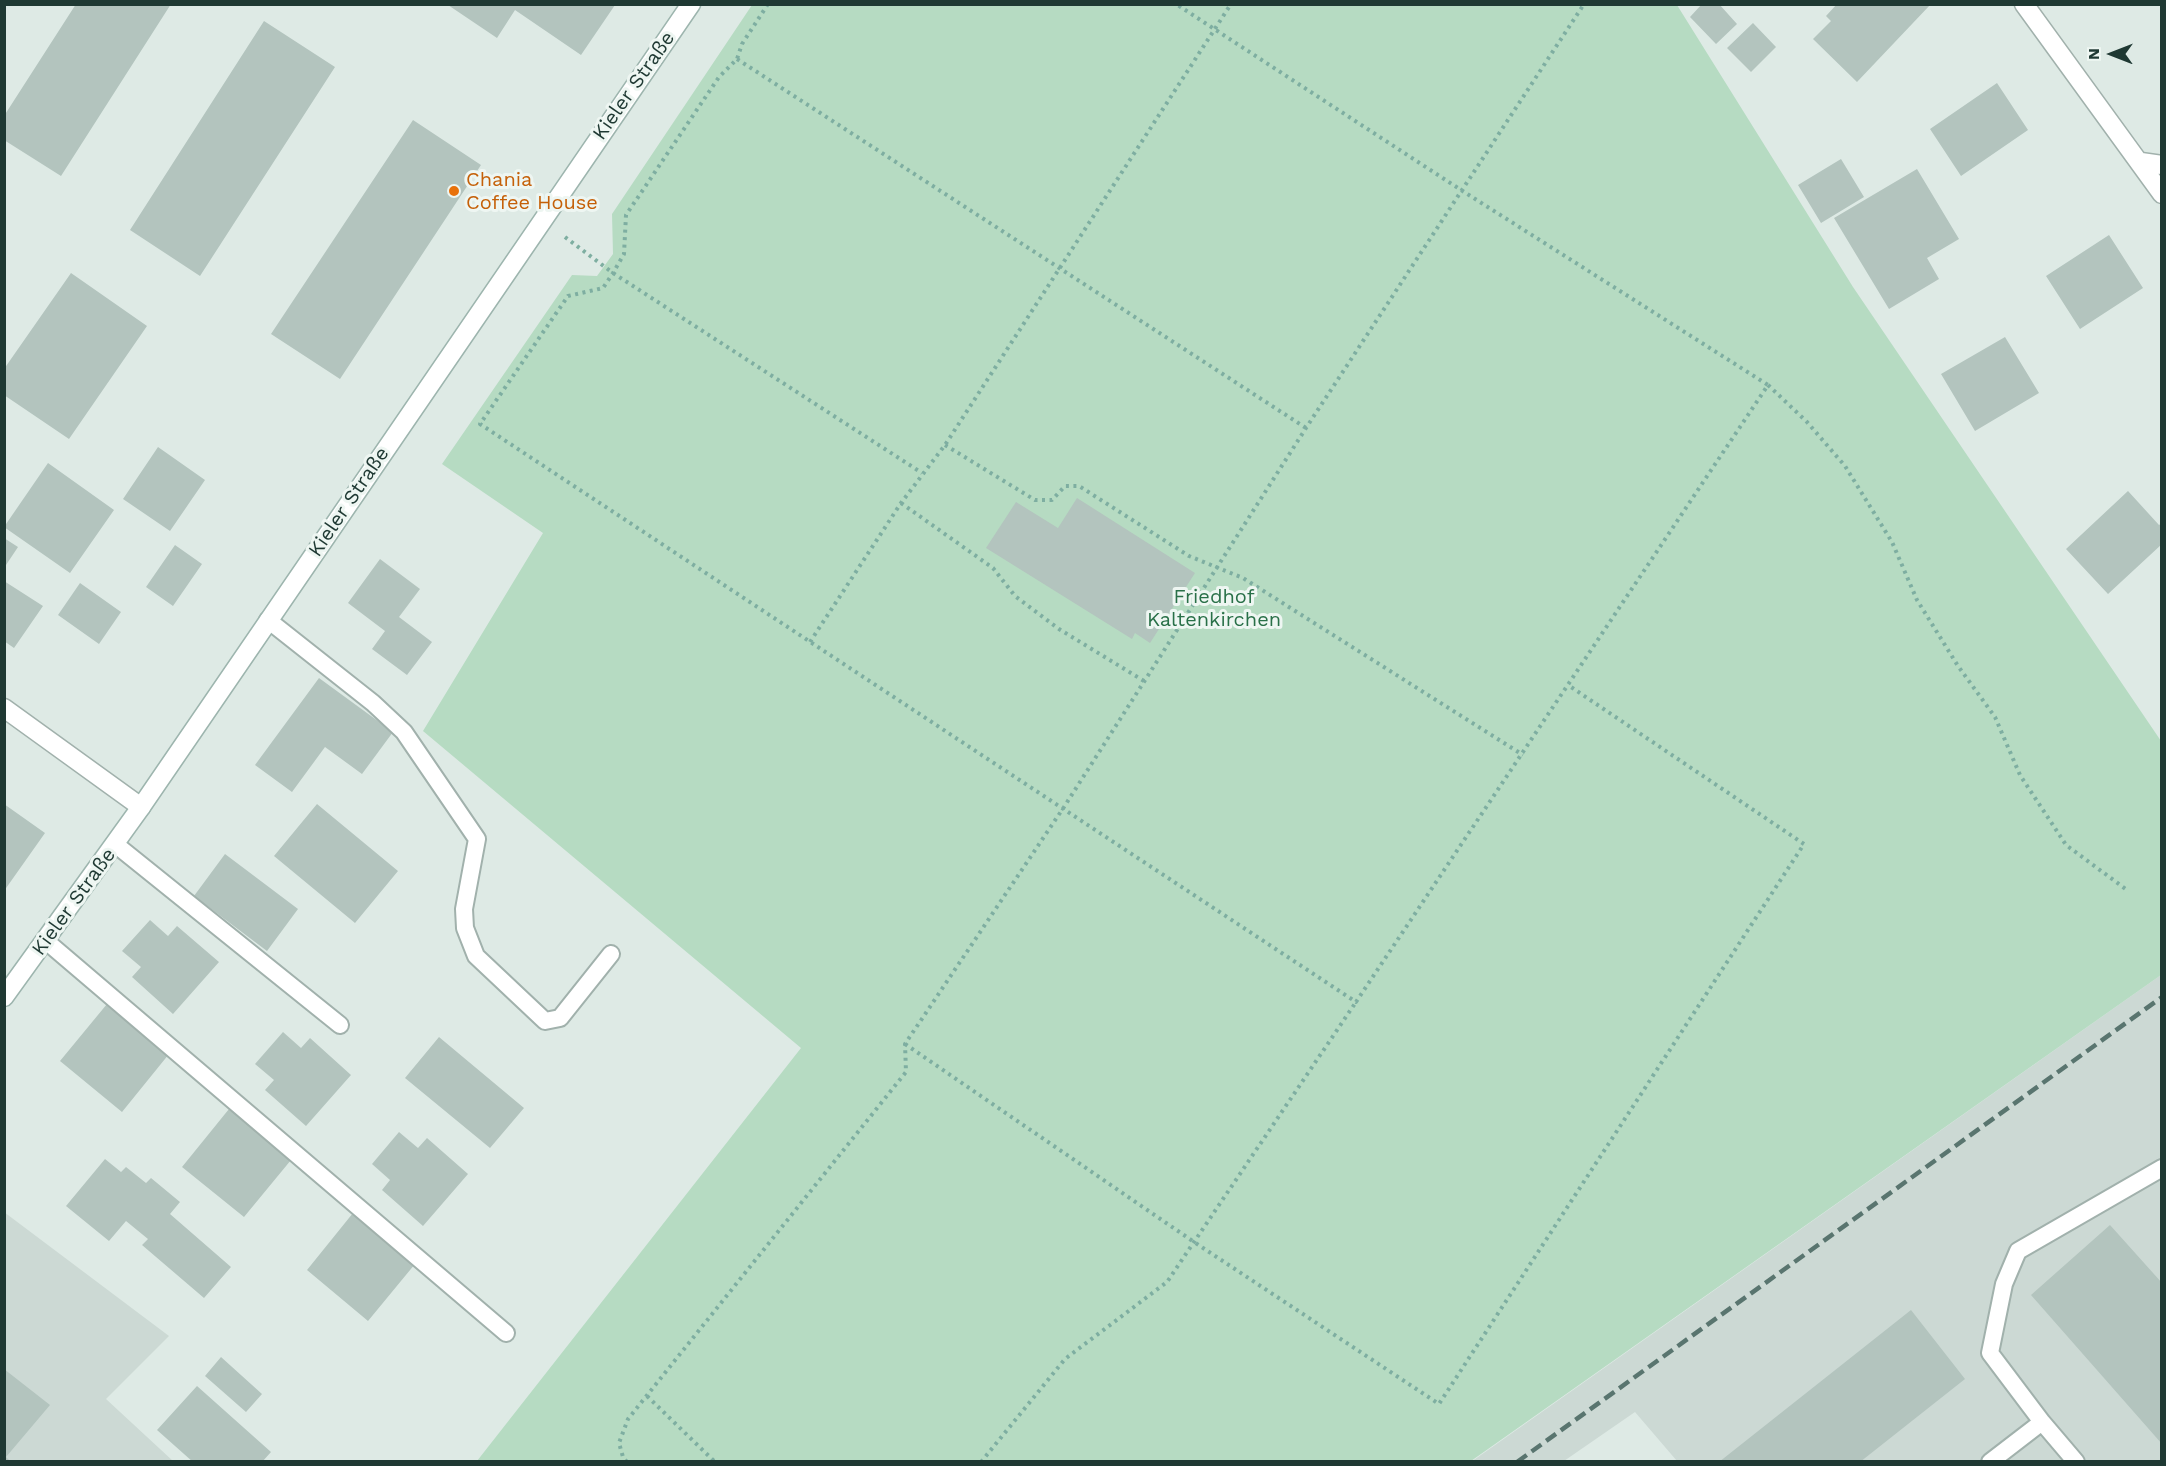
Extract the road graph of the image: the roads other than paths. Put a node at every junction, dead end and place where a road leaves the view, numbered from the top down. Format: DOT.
graph roads {
  1 [pos="691,4"];
  2 [pos="2024,4"];
  3 [pos="2140,162"];
  4 [pos="2162,165"];
  5 [pos="2162,194"];
  6 [pos="268,620"];
  7 [pos="4,708"];
  8 [pos="141,807"];
  9 [pos="115,844"];
  10 [pos="46,941"];
  11 [pos="611,954"];
  12 [pos="4,997"];
  13 [pos="340,1025"];
  14 [pos="2162,1168"];
  15 [pos="506,1333"];
  16 [pos="2042,1422"];
  17 [pos="1990,1461"];
  18 [pos="2076,1461"];
  1 -- 6 [label="main road, Kieler Straße"];
  2 -- 3 [label="main road"];
  3 -- 4 [label="main road"];
  3 -- 5 [label="main road"];
  6 -- 8 [label="main road, Kieler Straße"];
  6 -- 11 [label="lane"];
  7 -- 8 [label="main road"];
  8 -- 9 [label="main road, Kieler Straße"];
  9 -- 10 [label="main road, Kieler Straße"];
  9 -- 13 [label="lane"];
  10 -- 12 [label="main road, Kieler Straße"];
  10 -- 15 [label="lane"];
  14 -- 16 [label="lane"];
  16 -- 17 [label="lane"];
  16 -- 18 [label="lane"];
}
